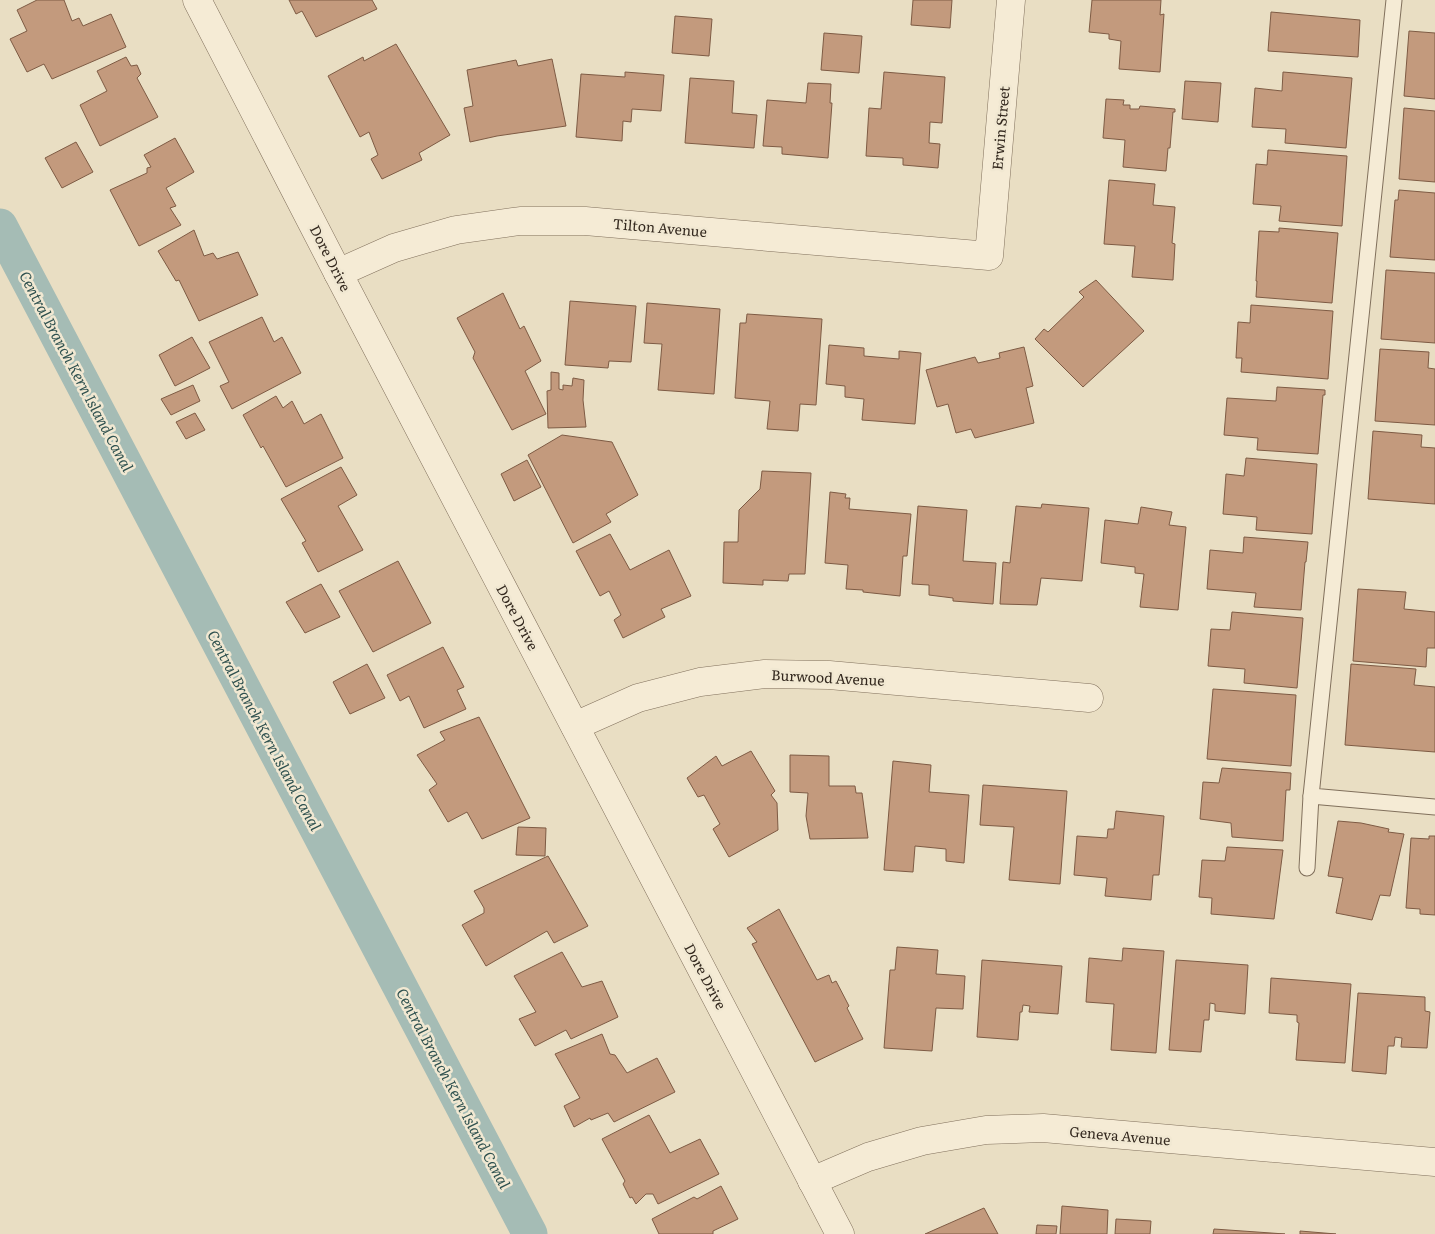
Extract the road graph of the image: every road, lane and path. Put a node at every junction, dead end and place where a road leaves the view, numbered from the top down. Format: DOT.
graph roads {
  1 [pos="197,0"];
  2 [pos="1011,0"];
  3 [pos="1394,0"];
  4 [pos="989,256"];
  5 [pos="338,273"];
  6 [pos="1089,698"];
  7 [pos="575,726"];
  8 [pos="1312,796"];
  9 [pos="1435,806"];
  10 [pos="1306,868"];
  11 [pos="1435,1162"];
  12 [pos="812,1181"];
  13 [pos="840,1234"];
  1 -- 5 [label="street, Dore Drive"];
  2 -- 4 [label="street, Erwin Street"];
  3 -- 8 [label="lane"];
  4 -- 5 [label="street, Tilton Avenue"];
  5 -- 7 [label="street, Dore Drive"];
  6 -- 7 [label="street, Burwood Avenue"];
  7 -- 12 [label="street, Dore Drive"];
  8 -- 9 [label="lane"];
  8 -- 10 [label="lane"];
  11 -- 12 [label="street, Geneva Avenue"];
  12 -- 13 [label="street, Dore Drive"];
}
